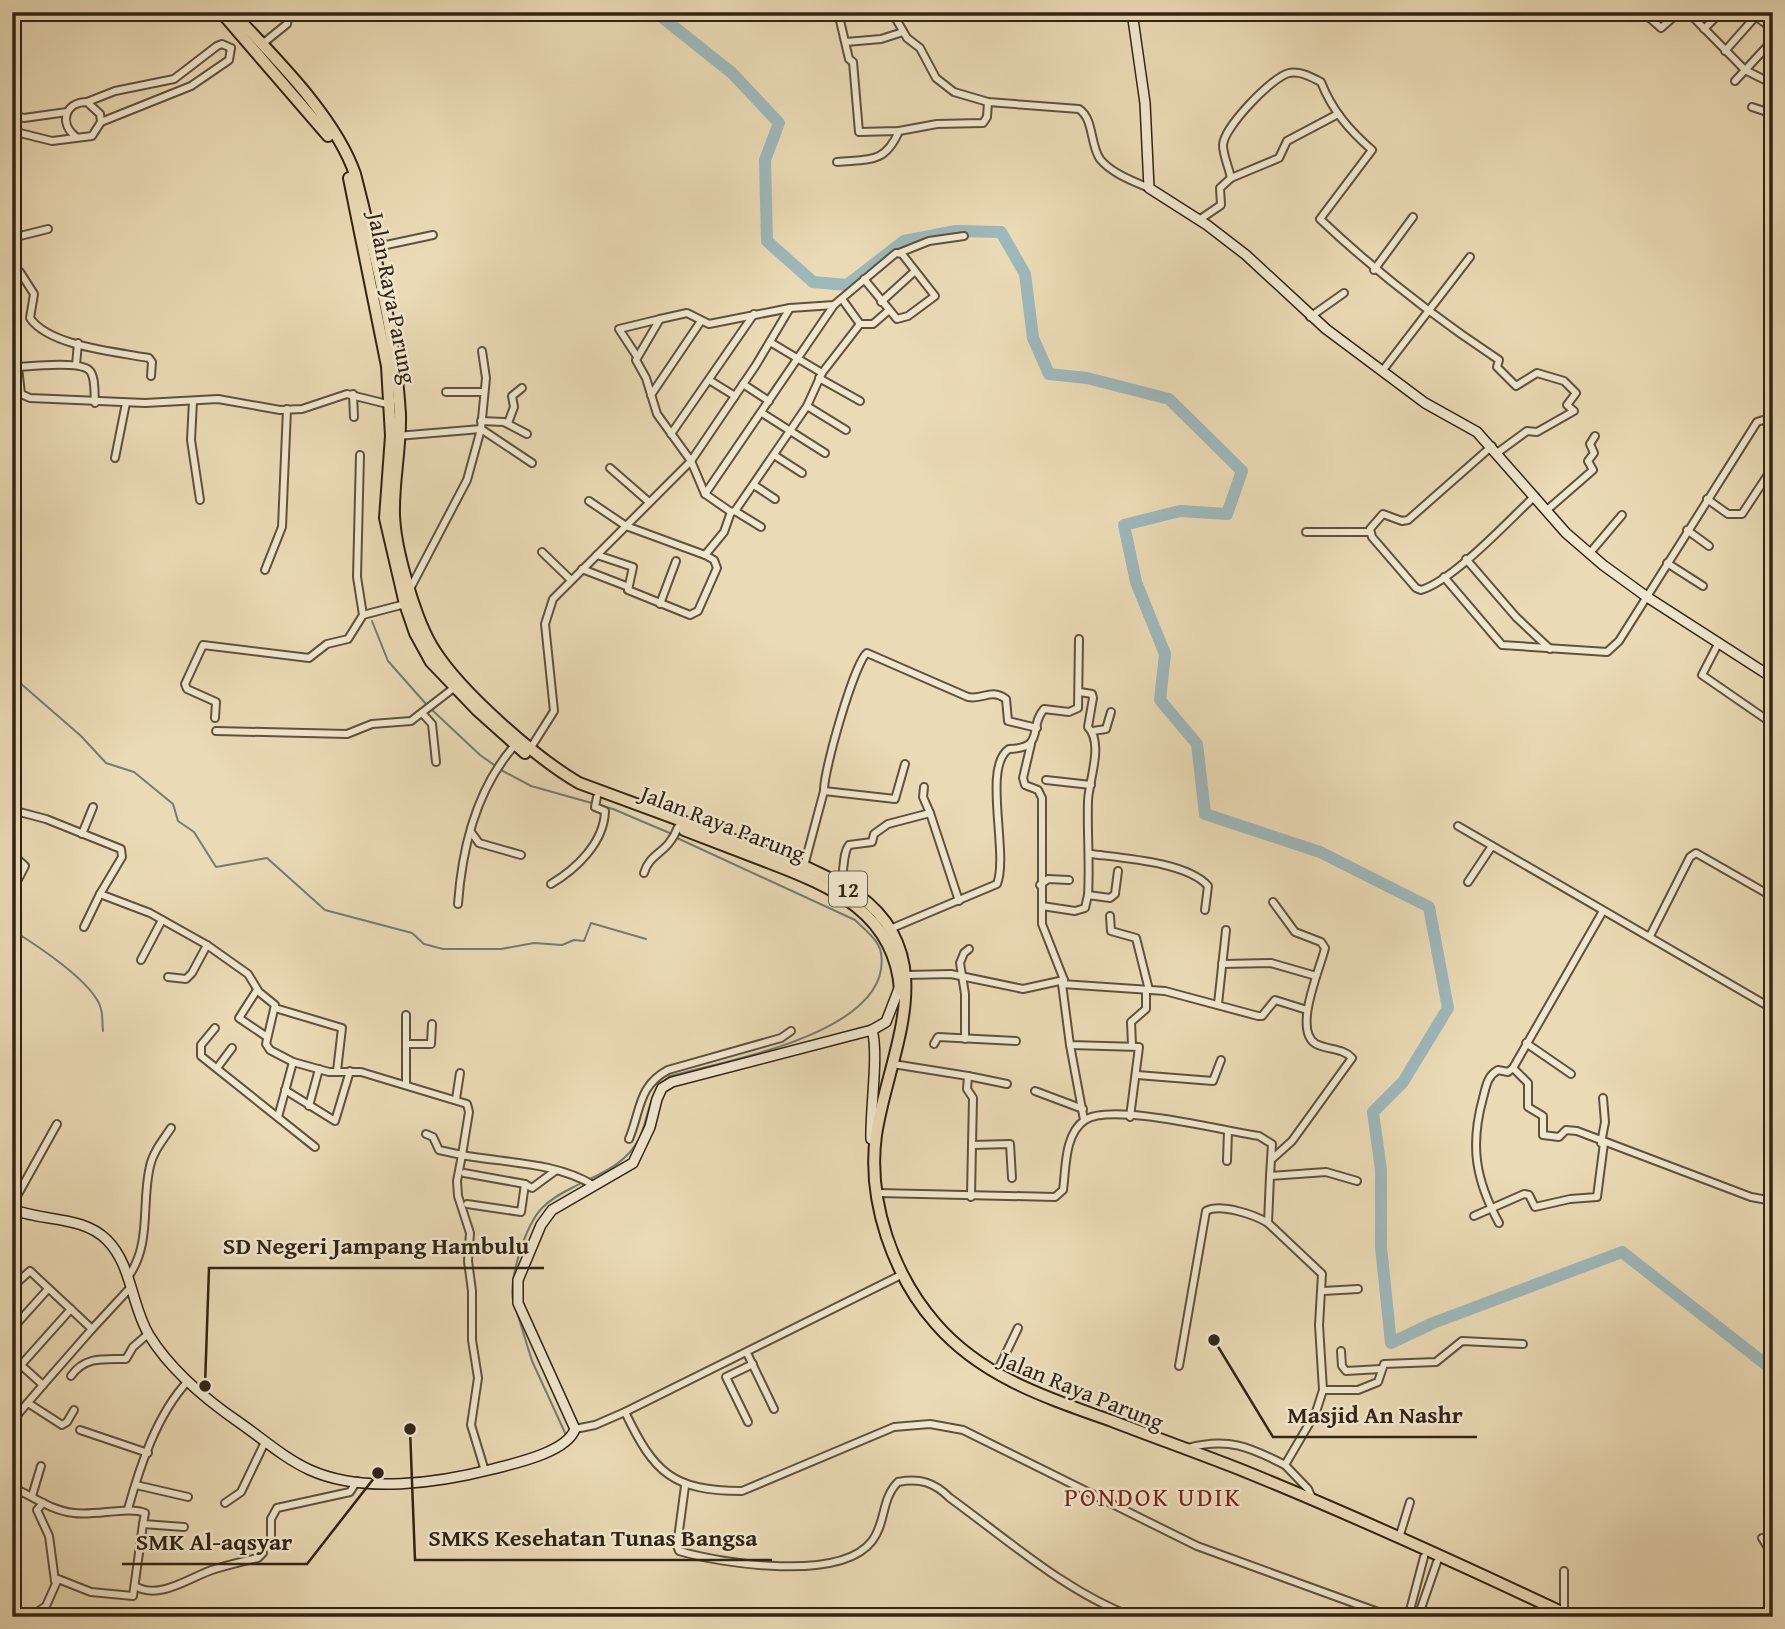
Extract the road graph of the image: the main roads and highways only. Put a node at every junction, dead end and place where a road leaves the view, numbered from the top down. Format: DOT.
graph roads {
  1 [pos="221,12"];
  2 [pos="232,12"];
  3 [pos="247,35"];
  4 [pos="396,436"];
  5 [pos="458,686"];
  6 [pos="737,846"];
  7 [pos="1185,1450"];
  8 [pos="1564,1616"];
  1 -- 3 [label="highway, Jalan Raya Parung / 12"];
  2 -- 3 [label="highway, Jalan Raya Parung / 12"];
  3 -- 4 [label="highway, Jalan Raya Parung / 12"];
  3 -- 4 [label="highway, Jalan Raya Parung / 12"];
  4 -- 5 [label="highway, Jalan Raya Parung / 12"];
  4 -- 5 [label="highway, Jalan Raya Parung / 12"];
  5 -- 6 [label="highway, Jalan Raya Parung / 12"];
  5 -- 6 [label="highway, Jalan Raya Parung / 12"];
  6 -- 7 [label="highway, Jalan Raya Parung / 12"];
  6 -- 7 [label="highway, Jalan Raya Parung / 12"];
  7 -- 8 [label="highway, Jalan Raya Parung / 12"];
  7 -- 8 [label="highway, Jalan Raya Parung / 12"];
}
